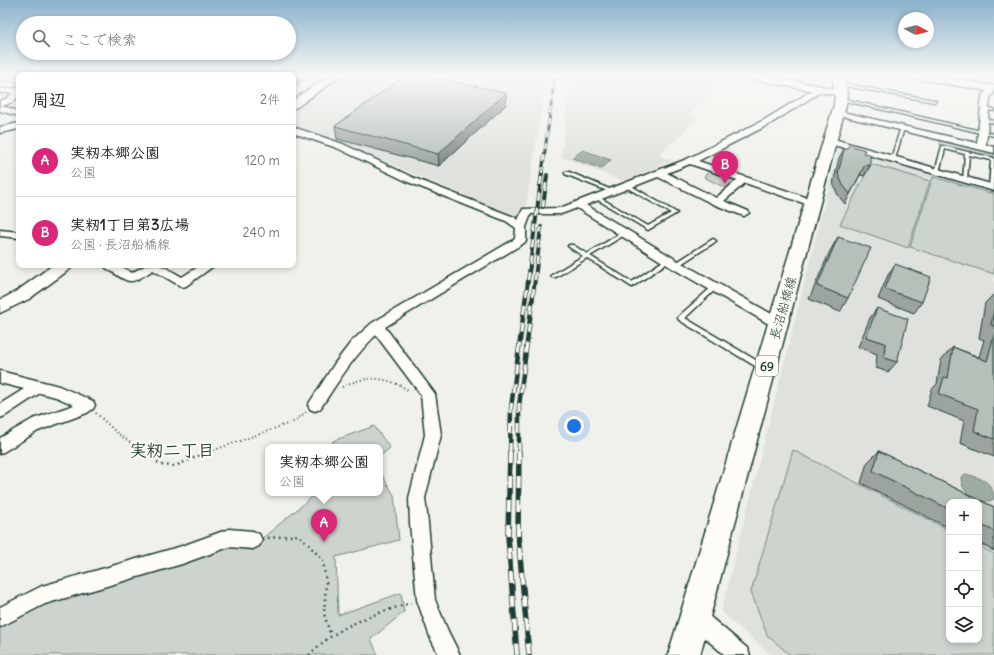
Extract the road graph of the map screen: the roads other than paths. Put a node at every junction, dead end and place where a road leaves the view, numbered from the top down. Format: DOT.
graph roads {
  1 [pos="802,107"];
  2 [pos="834,107"];
  3 [pos="863,107"];
  4 [pos="889,107"];
  5 [pos="0,108"];
  6 [pos="985,108"];
  7 [pos="994,110"];
  8 [pos="15,112"];
  9 [pos="984,119"];
  10 [pos="994,122"];
  11 [pos="16,127"];
  12 [pos="902,128"];
  13 [pos="0,130"];
  14 [pos="296,131"];
  15 [pos="982,132"];
  16 [pos="994,135"];
  17 [pos="830,141"];
  18 [pos="981,147"];
  19 [pos="994,150"];
  20 [pos="967,153"];
  21 [pos="893,159"];
  22 [pos="993,160"];
  23 [pos="690,161"];
  24 [pos="937,172"];
  25 [pos="567,173"];
  26 [pos="658,173"];
  27 [pos="744,179"];
  28 [pos="965,180"];
  29 [pos="626,185"];
  30 [pos="993,188"];
  31 [pos="612,191"];
  32 [pos="595,197"];
  33 [pos="717,202"];
  34 [pos="813,203"];
  35 [pos="577,204"];
  36 [pos="744,213"];
  37 [pos="521,227"];
  38 [pos="0,233"];
  39 [pos="624,233"];
  40 [pos="16,235"];
  41 [pos="713,240"];
  42 [pos="571,246"];
  43 [pos="586,256"];
  44 [pos="672,263"];
  45 [pos="60,268"];
  46 [pos="115,268"];
  47 [pos="147,268"];
  48 [pos="157,268"];
  49 [pos="204,268"];
  50 [pos="554,276"];
  51 [pos="715,287"];
  52 [pos="4,306"];
  53 [pos="779,324"];
  54 [pos="376,326"];
  55 [pos="766,369"];
  56 [pos="0,376"];
  57 [pos="38,388"];
  58 [pos="315,405"];
  59 [pos="0,412"];
  60 [pos="0,447"];
  61 [pos="253,540"];
  62 [pos="0,617"];
  63 [pos="695,617"];
  64 [pos="450,655"];
  65 [pos="684,655"];
  66 [pos="740,655"];
  1 -- 23 [label="street"];
  2 -- 17 [label="main road, 長沼船橋線 / 69"];
  3 -- 12 [label="street"];
  4 -- 15 [label="lane"];
  5 -- 8 [label="street"];
  6 -- 7 [label="lane"];
  6 -- 9 [label="street"];
  9 -- 10 [label="lane"];
  9 -- 15 [label="street"];
  11 -- 13 [label="street"];
  12 -- 18 [label="street"];
  12 -- 21 [label="lane"];
  14 -- 37 [label="street"];
  15 -- 16 [label="lane"];
  15 -- 18 [label="street"];
  17 -- 21 [label="street"];
  17 -- 34 [label="main road, 長沼船橋線 / 69"];
  18 -- 19 [label="street"];
  20 -- 22 [label="lane"];
  20 -- 24 [label="lane"];
  20 -- 28 [label="lane"];
  21 -- 24 [label="street"];
  22 -- 30 [label="lane"];
  23 -- 26 [label="street"];
  23 -- 27 [label="street"];
  24 -- 28 [label="street"];
  25 -- 31 [label="lane"];
  26 -- 29 [label="street"];
  26 -- 33 [label="street"];
  27 -- 33 [label="street"];
  27 -- 34 [label="street"];
  28 -- 30 [label="street"];
  29 -- 31 [label="street"];
  29 -- 32 [label="lane"];
  31 -- 32 [label="street"];
  32 -- 35 [label="street"];
  33 -- 36 [label="street"];
  34 -- 53 [label="main road, 長沼船橋線 / 69"];
  35 -- 37 [label="street"];
  35 -- 39 [label="street"];
  37 -- 54 [label="street"];
  38 -- 40 [label="street"];
  39 -- 43 [label="lane"];
  39 -- 44 [label="street"];
  41 -- 44 [label="lane"];
  42 -- 43 [label="lane"];
  43 -- 44 [label="lane"];
  43 -- 50 [label="lane"];
  44 -- 51 [label="street"];
  45 -- 52 [label="street"];
  46 -- 47 [label="street"];
  48 -- 49 [label="street"];
  51 -- 53 [label="street"];
  51 -- 55 [label="lane"];
  53 -- 55 [label="main road, 長沼船橋線 / 69"];
  54 -- 58 [label="street"];
  54 -- 64 [label="street"];
  55 -- 63 [label="main road, 長沼船橋線 / 69"];
  56 -- 57 [label="street"];
  57 -- 59 [label="street"];
  57 -- 60 [label="street"];
  61 -- 62 [label="street"];
  63 -- 65 [label="main road, 長沼船橋線 / 69"];
  63 -- 66 [label="street"];
}
